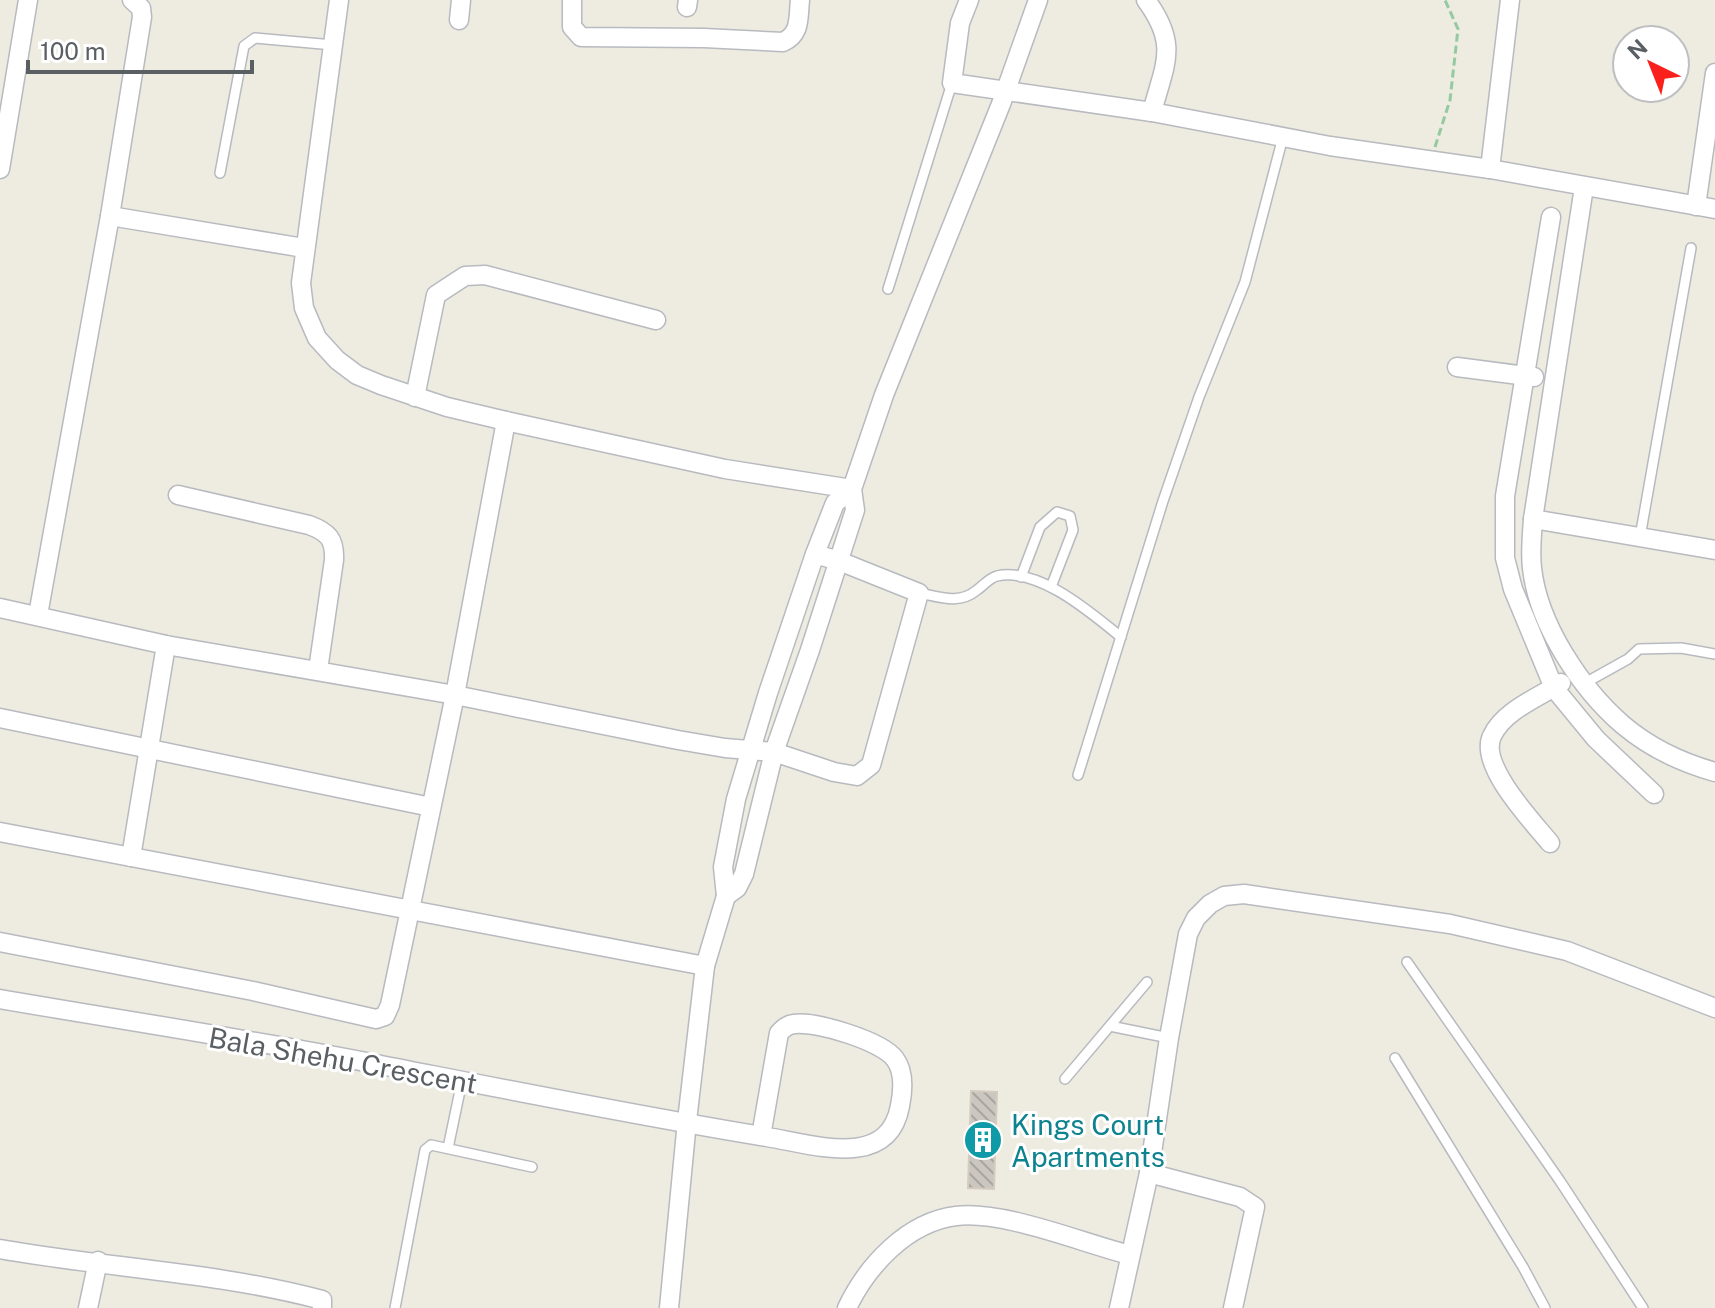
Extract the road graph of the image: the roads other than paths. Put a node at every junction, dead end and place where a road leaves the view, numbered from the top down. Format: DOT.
graph roads {
  1 [pos="28,0"];
  2 [pos="132,0"];
  3 [pos="339,0"];
  4 [pos="461,0"];
  5 [pos="572,0"];
  6 [pos="800,0"];
  7 [pos="969,0"];
  8 [pos="1038,0"];
  9 [pos="1146,0"];
  10 [pos="1510,0"];
  11 [pos="459,20"];
  12 [pos="333,45"];
  13 [pos="1715,73"];
  14 [pos="952,83"];
  15 [pos="1005,91"];
  16 [pos="1152,112"];
  17 [pos="1283,137"];
  18 [pos="0,169"];
  19 [pos="1490,169"];
  20 [pos="220,173"];
  21 [pos="1584,187"];
  22 [pos="1696,206"];
  23 [pos="1715,209"];
  24 [pos="110,216"];
  25 [pos="1551,217"];
  26 [pos="304,248"];
  27 [pos="1691,248"];
  28 [pos="888,289"];
  29 [pos="656,320"];
  30 [pos="1457,367"];
  31 [pos="1525,376"];
  32 [pos="1552,380"];
  33 [pos="415,397"];
  34 [pos="506,421"];
  35 [pos="852,489"];
  36 [pos="178,495"];
  37 [pos="1533,519"];
  38 [pos="1640,537"];
  39 [pos="1715,550"];
  40 [pos="815,554"];
  41 [pos="839,561"];
  42 [pos="1021,577"];
  43 [pos="1051,587"];
  44 [pos="919,593"];
  45 [pos="0,608"];
  46 [pos="38,615"];
  47 [pos="1121,637"];
  48 [pos="166,645"];
  49 [pos="1715,654"];
  50 [pos="318,670"];
  51 [pos="1581,678"];
  52 [pos="1554,688"];
  53 [pos="455,695"];
  54 [pos="0,718"];
  55 [pos="151,747"];
  56 [pos="750,749"];
  57 [pos="774,752"];
  58 [pos="1715,772"];
  59 [pos="1078,775"];
  60 [pos="1654,794"];
  61 [pos="431,807"];
  62 [pos="0,832"];
  63 [pos="1550,843"];
  64 [pos="131,857"];
  65 [pos="726,896"];
  66 [pos="410,909"];
  67 [pos="0,942"];
  68 [pos="1407,962"];
  69 [pos="705,966"];
  70 [pos="1147,982"];
  71 [pos="0,999"];
  72 [pos="1715,1008"];
  73 [pos="1110,1026"];
  74 [pos="1169,1038"];
  75 [pos="1395,1058"];
  76 [pos="1065,1079"];
  77 [pos="462,1081"];
  78 [pos="687,1121"];
  79 [pos="761,1136"];
  80 [pos="448,1148"];
  81 [pos="532,1167"];
  82 [pos="1149,1173"];
  83 [pos="0,1249"];
  84 [pos="1130,1255"];
  85 [pos="98,1261"];
  86 [pos="88,1308"];
  87 [pos="322,1308"];
  88 [pos="395,1308"];
  89 [pos="669,1308"];
  90 [pos="847,1308"];
  91 [pos="1119,1308"];
  92 [pos="1233,1308"];
  93 [pos="1545,1308"];
  94 [pos="1643,1308"];
  1 -- 18 [label="street"];
  2 -- 24 [label="street"];
  3 -- 12 [label="street"];
  4 -- 11 [label="street"];
  5 -- 6 [label="street"];
  7 -- 14 [label="street"];
  8 -- 15 [label="street"];
  9 -- 16 [label="street"];
  10 -- 19 [label="street"];
  12 -- 20 [label="lane"];
  12 -- 26 [label="street"];
  13 -- 22 [label="street"];
  14 -- 15 [label="street"];
  14 -- 28 [label="lane"];
  15 -- 16 [label="street"];
  15 -- 35 [label="street"];
  16 -- 17 [label="street"];
  17 -- 19 [label="street"];
  17 -- 47 [label="lane"];
  19 -- 21 [label="street"];
  21 -- 22 [label="street"];
  21 -- 32 [label="street"];
  22 -- 23 [label="street"];
  24 -- 26 [label="street"];
  24 -- 46 [label="street"];
  25 -- 31 [label="street"];
  26 -- 33 [label="street"];
  27 -- 38 [label="lane"];
  29 -- 33 [label="street"];
  30 -- 31 [label="street"];
  31 -- 32 [label="street"];
  31 -- 52 [label="street"];
  32 -- 37 [label="street"];
  33 -- 34 [label="street"];
  34 -- 35 [label="street"];
  34 -- 53 [label="street"];
  35 -- 40 [label="street"];
  35 -- 41 [label="street"];
  36 -- 50 [label="street"];
  37 -- 38 [label="street"];
  37 -- 51 [label="street"];
  38 -- 39 [label="street"];
  40 -- 41 [label="street"];
  40 -- 56 [label="street"];
  41 -- 44 [label="street"];
  41 -- 57 [label="street"];
  42 -- 43 [label="lane"];
  42 -- 43 [label="lane"];
  42 -- 44 [label="lane"];
  43 -- 47 [label="lane"];
  44 -- 57 [label="street"];
  45 -- 46 [label="street"];
  46 -- 48 [label="street"];
  47 -- 59 [label="lane"];
  48 -- 50 [label="street"];
  48 -- 55 [label="street"];
  49 -- 51 [label="lane"];
  50 -- 53 [label="street"];
  51 -- 52 [label="street"];
  51 -- 58 [label="street"];
  52 -- 60 [label="street"];
  52 -- 63 [label="street"];
  53 -- 56 [label="street"];
  53 -- 61 [label="street"];
  54 -- 55 [label="street"];
  55 -- 61 [label="street"];
  55 -- 64 [label="street"];
  56 -- 57 [label="street"];
  56 -- 65 [label="street"];
  57 -- 65 [label="street"];
  61 -- 66 [label="street"];
  62 -- 64 [label="street"];
  64 -- 66 [label="street"];
  65 -- 69 [label="street"];
  66 -- 67 [label="street"];
  66 -- 69 [label="street"];
  68 -- 94 [label="lane"];
  69 -- 78 [label="street"];
  70 -- 73 [label="lane"];
  71 -- 77 [label="street, Bala Shehu Crescent"];
  72 -- 74 [label="street"];
  73 -- 74 [label="lane"];
  73 -- 76 [label="lane"];
  74 -- 82 [label="street"];
  75 -- 93 [label="lane"];
  77 -- 78 [label="street, Bala Shehu Crescent"];
  77 -- 80 [label="lane"];
  78 -- 79 [label="street, Bala Shehu Crescent"];
  78 -- 89 [label="street"];
  79 -- 79 [label="street"];
  80 -- 81 [label="lane"];
  80 -- 88 [label="lane"];
  82 -- 84 [label="street"];
  82 -- 92 [label="street"];
  83 -- 85 [label="street"];
  84 -- 90 [label="street"];
  84 -- 91 [label="street"];
  85 -- 86 [label="street"];
  85 -- 87 [label="street"];
}
